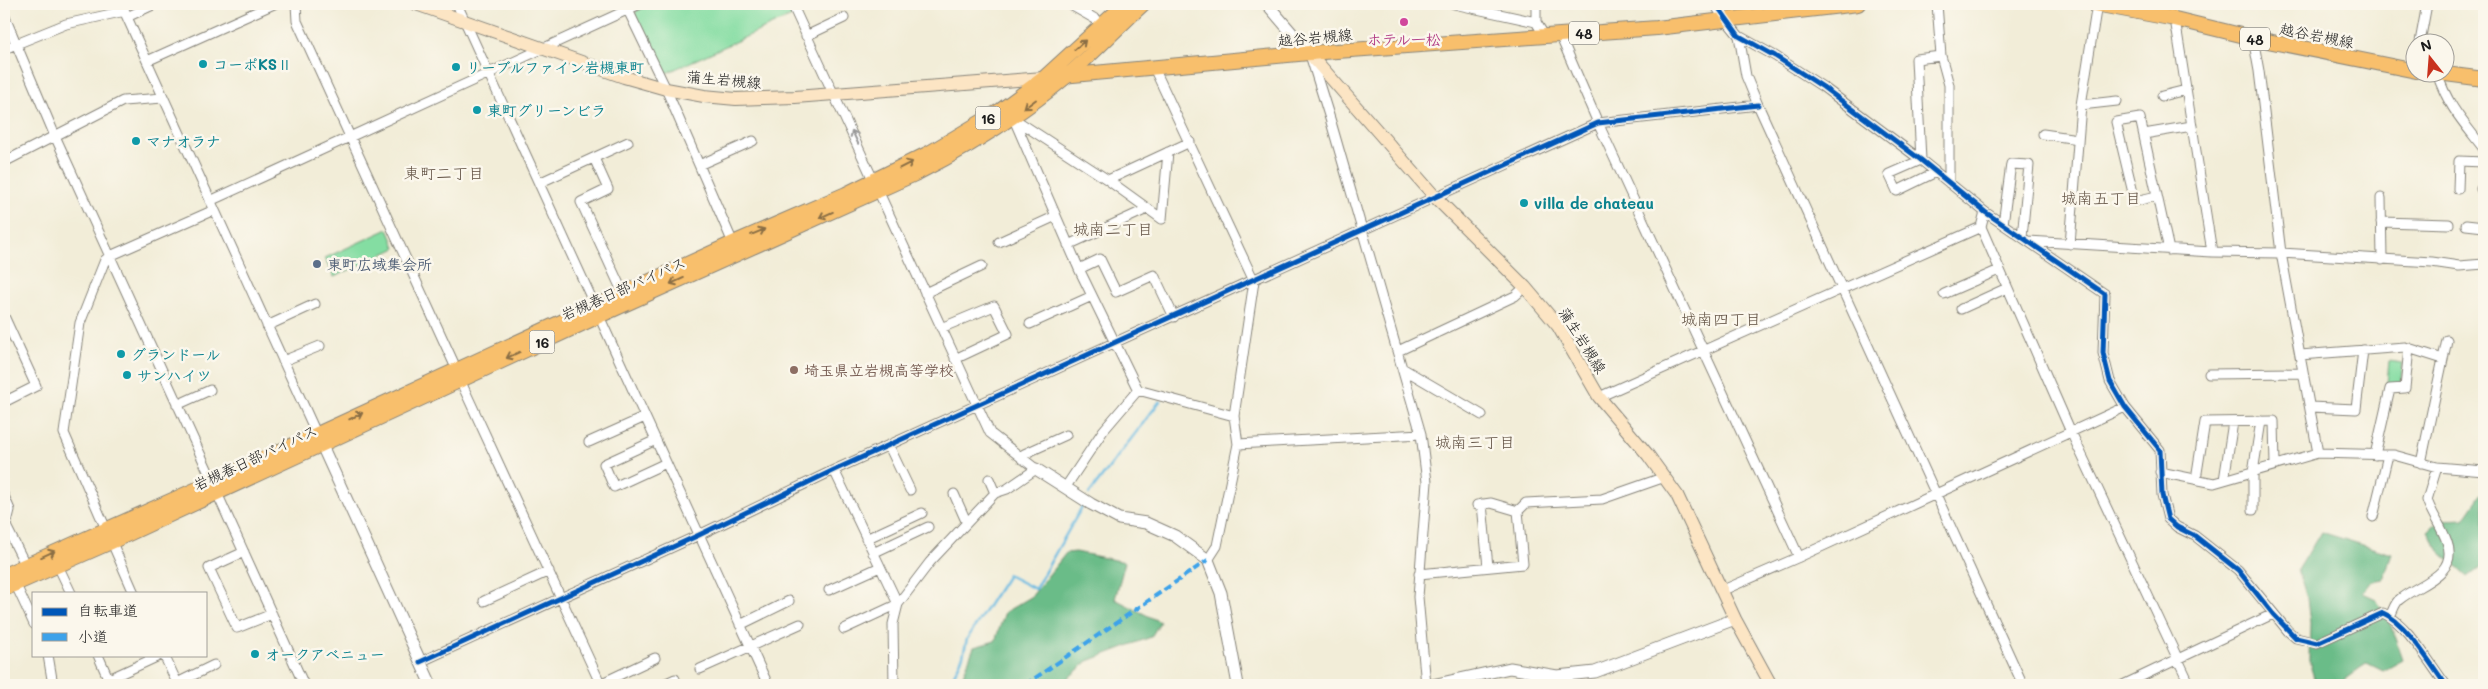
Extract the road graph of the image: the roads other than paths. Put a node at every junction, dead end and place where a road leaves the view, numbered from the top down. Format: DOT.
graph roads {
  1 [pos="155,4"];
  2 [pos="274,4"];
  3 [pos="296,4"];
  4 [pos="416,4"];
  5 [pos="457,4"];
  6 [pos="640,4"];
  7 [pos="792,4"];
  8 [pos="1069,4"];
  9 [pos="1125,4"];
  10 [pos="1143,4"];
  11 [pos="1267,4"];
  12 [pos="1454,4"];
  13 [pos="1536,4"];
  14 [pos="1716,4"];
  15 [pos="1858,4"];
  16 [pos="1937,4"];
  17 [pos="2096,4"];
  18 [pos="2427,4"];
  19 [pos="627,6"];
  20 [pos="1776,9"];
  21 [pos="125,11"];
  22 [pos="4,15"];
  23 [pos="844,18"];
  24 [pos="2175,19"];
  25 [pos="1726,20"];
  26 [pos="465,21"];
  27 [pos="1536,22"];
  28 [pos="1104,24"];
  29 [pos="2422,32"];
  30 [pos="1544,35"];
  31 [pos="1560,35"];
  32 [pos="806,36"];
  33 [pos="1739,36"];
  34 [pos="2253,38"];
  35 [pos="15,44"];
  36 [pos="542,48"];
  37 [pos="4,49"];
  38 [pos="1309,53"];
  39 [pos="1941,56"];
  40 [pos="147,61"];
  41 [pos="1154,68"];
  42 [pos="2406,69"];
  43 [pos="488,73"];
  44 [pos="1068,75"];
  45 [pos="2456,76"];
  46 [pos="1044,78"];
  47 [pos="2484,79"];
  48 [pos="2438,82"];
  49 [pos="666,89"];
  50 [pos="2186,90"];
  51 [pos="834,94"];
  52 [pos="2162,96"];
  53 [pos="163,98"];
  54 [pos="2117,101"];
  55 [pos="1758,105"];
  56 [pos="2081,105"];
  57 [pos="1013,117"];
  58 [pos="1598,123"];
  59 [pos="2192,126"];
  60 [pos="2043,134"];
  61 [pos="2144,134"];
  62 [pos="55,136"];
  63 [pos="350,137"];
  64 [pos="2078,139"];
  65 [pos="753,141"];
  66 [pos="628,142"];
  67 [pos="1190,142"];
  68 [pos="2484,149"];
  69 [pos="1168,152"];
  70 [pos="594,158"];
  71 [pos="1921,160"];
  72 [pos="4,162"];
  73 [pos="2484,162"];
  74 [pos="699,165"];
  75 [pos="1936,172"];
  76 [pos="1108,180"];
  77 [pos="538,183"];
  78 [pos="1949,183"];
  79 [pos="877,185"];
  80 [pos="2458,189"];
  81 [pos="2157,196"];
  82 [pos="1436,198"];
  83 [pos="2381,198"];
  84 [pos="212,206"];
  85 [pos="1148,209"];
  86 [pos="1985,212"];
  87 [pos="1056,216"];
  88 [pos="2381,222"];
  89 [pos="2002,224"];
  90 [pos="2449,224"];
  91 [pos="2466,225"];
  92 [pos="2484,227"];
  93 [pos="1980,228"];
  94 [pos="1362,231"];
  95 [pos="2024,239"];
  96 [pos="999,242"];
  97 [pos="732,243"];
  98 [pos="2070,244"];
  99 [pos="1068,245"];
  100 [pos="2169,250"];
  101 [pos="2212,252"];
  102 [pos="2281,253"];
  103 [pos="110,256"];
  104 [pos="2382,260"];
  105 [pos="2484,264"];
  106 [pos="982,266"];
  107 [pos="1079,269"];
  108 [pos="1999,270"];
  109 [pos="1254,281"];
  110 [pos="1525,287"];
  111 [pos="2007,288"];
  112 [pos="1842,289"];
  113 [pos="623,293"];
  114 [pos="926,293"];
  115 [pos="1944,294"];
  116 [pos="1092,296"];
  117 [pos="315,304"];
  118 [pos="1961,309"];
  119 [pos="597,311"];
  120 [pos="4,316"];
  121 [pos="1174,317"];
  122 [pos="1030,324"];
  123 [pos="267,326"];
  124 [pos="941,328"];
  125 [pos="2447,340"];
  126 [pos="1115,344"];
  127 [pos="320,346"];
  128 [pos="2409,348"];
  129 [pos="2363,350"];
  130 [pos="1398,351"];
  131 [pos="1703,352"];
  132 [pos="2300,354"];
  133 [pos="955,359"];
  134 [pos="2443,359"];
  135 [pos="283,362"];
  136 [pos="1402,368"];
  137 [pos="2303,373"];
  138 [pos="458,374"];
  139 [pos="2209,374"];
  140 [pos="210,390"];
  141 [pos="1138,390"];
  142 [pos="1600,397"];
  143 [pos="4,402"];
  144 [pos="178,405"];
  145 [pos="977,407"];
  146 [pos="2125,407"];
  147 [pos="2310,407"];
  148 [pos="1234,416"];
  149 [pos="1482,416"];
  150 [pos="645,417"];
  151 [pos="2261,421"];
  152 [pos="2233,422"];
  153 [pos="2071,432"];
  154 [pos="1421,434"];
  155 [pos="1066,435"];
  156 [pos="319,439"];
  157 [pos="656,440"];
  158 [pos="589,442"];
  159 [pos="1238,444"];
  160 [pos="889,446"];
  161 [pos="2318,454"];
  162 [pos="2375,455"];
  163 [pos="2388,455"];
  164 [pos="1022,459"];
  165 [pos="2421,462"];
  166 [pos="666,463"];
  167 [pos="2275,466"];
  168 [pos="2437,467"];
  169 [pos="1036,469"];
  170 [pos="834,470"];
  171 [pos="2484,471"];
  172 [pos="2160,472"];
  173 [pos="2252,472"];
  174 [pos="1665,477"];
  175 [pos="989,479"];
  176 [pos="2196,480"];
  177 [pos="2224,480"];
  178 [pos="215,488"];
  179 [pos="1065,488"];
  180 [pos="910,490"];
  181 [pos="954,494"];
  182 [pos="994,494"];
  183 [pos="1935,495"];
  184 [pos="4,496"];
  185 [pos="2253,510"];
  186 [pos="1518,511"];
  187 [pos="922,513"];
  188 [pos="2373,517"];
  189 [pos="966,521"];
  190 [pos="928,528"];
  191 [pos="105,529"];
  192 [pos="699,535"];
  193 [pos="866,539"];
  194 [pos="111,542"];
  195 [pos="244,552"];
  196 [pos="873,553"];
  197 [pos="1799,557"];
  198 [pos="1208,560"];
  199 [pos="26,564"];
  200 [pos="880,566"];
  201 [pos="1488,567"];
  202 [pos="548,571"];
  203 [pos="62,572"];
  204 [pos="1419,574"];
  205 [pos="8,582"];
  206 [pos="829,590"];
  207 [pos="1721,591"];
  208 [pos="71,592"];
  209 [pos="134,592"];
  210 [pos="560,597"];
  211 [pos="484,601"];
  212 [pos="789,601"];
  213 [pos="898,604"];
  214 [pos="272,614"];
  215 [pos="2273,614"];
  216 [pos="2390,616"];
  217 [pos="1735,619"];
  218 [pos="32,621"];
  219 [pos="800,624"];
  220 [pos="740,625"];
  221 [pos="844,629"];
  222 [pos="750,647"];
  223 [pos="48,656"];
  224 [pos="98,656"];
  225 [pos="160,656"];
  226 [pos="163,656"];
  227 [pos="655,658"];
  228 [pos="2178,661"];
  229 [pos="420,662"];
  230 [pos="214,665"];
  231 [pos="700,669"];
  232 [pos="675,679"];
  233 [pos="110,682"];
  234 [pos="177,684"];
  235 [pos="53,685"];
  236 [pos="304,685"];
  237 [pos="430,685"];
  238 [pos="601,685"];
  239 [pos="662,685"];
  240 [pos="768,685"];
  241 [pos="894,685"];
  242 [pos="1238,685"];
  243 [pos="1426,685"];
  244 [pos="1432,685"];
  245 [pos="1770,685"];
  246 [pos="2022,685"];
  247 [pos="2123,685"];
  248 [pos="2190,685"];
  249 [pos="2446,685"];
  1 -- 21 [label="street"];
  2 -- 40 [label="street"];
  3 -- 63 [label="street"];
  4 -- 26 [label="main road, 蒲生岩槻線"];
  5 -- 26 [label="street"];
  6 -- 19 [label="street"];
  7 -- 32 [label="street"];
  8 -- 28 [label="street"];
  9 -- 28 [label="main road, 岩槻春日部バイパス / 16"];
  10 -- 44 [label="main road, 岩槻春日部バイパス / 16"];
  11 -- 38 [label="street"];
  12 -- 27 [label="street"];
  13 -- 27 [label="street"];
  14 -- 25 [label="street"];
  15 -- 20 [label="main road, 越谷岩槻線 / 48"];
  16 -- 39 [label="street"];
  17 -- 24 [label="main road, 越谷岩槻線 / 48"];
  17 -- 56 [label="street"];
  18 -- 29 [label="street"];
  19 -- 36 [label="street"];
  19 -- 49 [label="street"];
  20 -- 25 [label="main road, 越谷岩槻線 / 48"];
  21 -- 35 [label="street"];
  21 -- 40 [label="street"];
  22 -- 35 [label="street"];
  23 -- 32 [label="street"];
  24 -- 34 [label="main road, 越谷岩槻線 / 48"];
  24 -- 50 [label="street"];
  25 -- 31 [label="main road, 越谷岩槻線 / 48"];
  25 -- 33 [label="street"];
  26 -- 36 [label="main road, 蒲生岩槻線"];
  26 -- 43 [label="street"];
  27 -- 30 [label="street"];
  46 -- 28 [label="main road, 岩槻春日部バイパス / 16, one-way"];
  30 -- 31 [label="main road, 越谷岩槻線 / 48"];
  30 -- 38 [label="main road, 越谷岩槻線 / 48"];
  31 -- 58 [label="street"];
  32 -- 51 [label="street"];
  33 -- 55 [label="street"];
  33 -- 71 [label="street"];
  34 -- 42 [label="main road, 越谷岩槻線 / 48"];
  34 -- 102 [label="street"];
  35 -- 37 [label="street"];
  35 -- 62 [label="street"];
  36 -- 43 [label="street"];
  36 -- 49 [label="main road, 蒲生岩槻線"];
  38 -- 41 [label="main road, 越谷岩槻線 / 48"];
  38 -- 82 [label="main road, 蒲生岩槻線"];
  38 -- 94 [label="street"];
  39 -- 71 [label="street"];
  39 -- 78 [label="street"];
  40 -- 53 [label="street"];
  41 -- 44 [label="main road, 越谷岩槻線 / 48"];
  41 -- 67 [label="street"];
  43 -- 63 [label="street"];
  43 -- 77 [label="street"];
  44 -- 46 [label="main road, 越谷岩槻線 / 48"];
  44 -- 57 [label="main road, 岩槻春日部バイパス / 16, one-way"];
  45 -- 47 [label="main road"];
  46 -- 51 [label="main road, 蒲生岩槻線"];
  79 -- 46 [label="main road, 岩槻春日部バイパス / 16, one-way"];
  48 -- 68 [label="street"];
  49 -- 51 [label="main road, 蒲生岩槻線"];
  49 -- 74 [label="street"];
  50 -- 52 [label="street"];
  50 -- 59 [label="street"];
  79 -- 51 [label="street, one-way"];
  53 -- 62 [label="street"];
  53 -- 84 [label="street"];
  54 -- 56 [label="street"];
  55 -- 58 [label="street"];
  55 -- 112 [label="street"];
  56 -- 64 [label="street"];
  57 -- 76 [label="street"];
  57 -- 79 [label="main road, 岩槻春日部バイパス / 16"];
  57 -- 87 [label="street"];
  58 -- 82 [label="street"];
  58 -- 131 [label="street"];
  59 -- 61 [label="street"];
  59 -- 101 [label="street"];
  60 -- 64 [label="street"];
  61 -- 81 [label="street"];
  61 -- 81 [label="street"];
  62 -- 72 [label="street"];
  62 -- 103 [label="street"];
  63 -- 84 [label="street"];
  63 -- 138 [label="street"];
  64 -- 98 [label="street"];
  65 -- 74 [label="street"];
  66 -- 70 [label="street"];
  67 -- 69 [label="street"];
  67 -- 109 [label="street"];
  69 -- 76 [label="street"];
  69 -- 85 [label="street"];
  70 -- 77 [label="street"];
  70 -- 113 [label="street"];
  71 -- 75 [label="street"];
  71 -- 75 [label="street"];
  73 -- 80 [label="street"];
  74 -- 97 [label="street"];
  75 -- 78 [label="street"];
  76 -- 85 [label="street"];
  77 -- 119 [label="street"];
  78 -- 86 [label="street"];
  97 -- 79 [label="main road, 岩槻春日部バイパス / 16, one-way"];
  79 -- 114 [label="street"];
  79 -- 119 [label="main road, 岩槻春日部バイパス / 16, one-way"];
  81 -- 100 [label="street"];
  82 -- 94 [label="street"];
  82 -- 110 [label="main road, 蒲生岩槻線"];
  83 -- 88 [label="street"];
  84 -- 103 [label="street"];
  84 -- 123 [label="street"];
  85 -- 99 [label="street"];
  86 -- 89 [label="street"];
  86 -- 93 [label="street"];
  87 -- 96 [label="street"];
  87 -- 99 [label="street"];
  88 -- 90 [label="street"];
  88 -- 104 [label="street"];
  89 -- 95 [label="street"];
  89 -- 95 [label="street"];
  91 -- 92 [label="street"];
  93 -- 108 [label="street"];
  93 -- 112 [label="street"];
  94 -- 109 [label="street"];
  94 -- 130 [label="street"];
  95 -- 98 [label="street"];
  95 -- 146 [label="street"];
  97 -- 113 [label="main road, 岩槻春日部バイパス / 16"];
  98 -- 100 [label="street"];
  99 -- 107 [label="street"];
  100 -- 101 [label="street"];
  101 -- 102 [label="street"];
  102 -- 104 [label="street"];
  102 -- 132 [label="street"];
  103 -- 144 [label="street"];
  103 -- 191 [label="street"];
  104 -- 105 [label="street"];
  106 -- 114 [label="street"];
  107 -- 116 [label="street"];
  107 -- 121 [label="street"];
  108 -- 111 [label="street"];
  108 -- 115 [label="street"];
  109 -- 121 [label="street"];
  109 -- 148 [label="street"];
  110 -- 130 [label="street"];
  110 -- 142 [label="main road, 蒲生岩槻線"];
  111 -- 118 [label="street"];
  111 -- 153 [label="street"];
  112 -- 131 [label="street"];
  112 -- 183 [label="street"];
  113 -- 119 [label="main road, 岩槻春日部バイパス / 16"];
  114 -- 124 [label="street"];
  116 -- 122 [label="street"];
  116 -- 126 [label="street"];
  117 -- 123 [label="street"];
  119 -- 138 [label="main road, 岩槻春日部バイパス / 16"];
  119 -- 150 [label="street"];
  120 -- 143 [label="street"];
  121 -- 126 [label="street"];
  123 -- 135 [label="street"];
  124 -- 133 [label="street"];
  124 -- 133 [label="street"];
  125 -- 134 [label="street"];
  126 -- 141 [label="street"];
  126 -- 145 [label="street"];
  127 -- 135 [label="street"];
  128 -- 129 [label="street"];
  128 -- 134 [label="street"];
  128 -- 162 [label="street"];
  129 -- 132 [label="street"];
  129 -- 147 [label="street"];
  130 -- 136 [label="street"];
  131 -- 142 [label="street"];
  131 -- 197 [label="street"];
  132 -- 137 [label="street"];
  133 -- 145 [label="street"];
  134 -- 165 [label="street"];
  135 -- 156 [label="street"];
  136 -- 149 [label="street"];
  136 -- 154 [label="street"];
  137 -- 139 [label="street"];
  137 -- 147 [label="street"];
  138 -- 156 [label="main road, 岩槻春日部バイパス / 16"];
  138 -- 202 [label="street"];
  140 -- 144 [label="street"];
  141 -- 148 [label="street"];
  141 -- 179 [label="street"];
  142 -- 174 [label="main road, 蒲生岩槻線"];
  144 -- 178 [label="street"];
  145 -- 160 [label="street"];
  145 -- 164 [label="street"];
  146 -- 153 [label="street"];
  146 -- 172 [label="street"];
  147 -- 161 [label="street"];
  148 -- 159 [label="street"];
  150 -- 157 [label="street"];
  150 -- 158 [label="street"];
  151 -- 152 [label="street"];
  151 -- 167 [label="street"];
  151 -- 173 [label="street"];
  152 -- 176 [label="street"];
  152 -- 177 [label="street"];
  153 -- 183 [label="street"];
  153 -- 228 [label="street"];
  154 -- 159 [label="street"];
  154 -- 204 [label="street"];
  155 -- 164 [label="street"];
  156 -- 178 [label="main road, 岩槻春日部バイパス / 16"];
  156 -- 229 [label="street"];
  157 -- 166 [label="street"];
  157 -- 166 [label="street"];
  159 -- 198 [label="street"];
  160 -- 170 [label="street"];
  160 -- 180 [label="street"];
  161 -- 162 [label="street"];
  161 -- 167 [label="street"];
  162 -- 163 [label="street"];
  163 -- 165 [label="street"];
  163 -- 188 [label="street"];
  164 -- 169 [label="street"];
  165 -- 168 [label="street"];
  166 -- 192 [label="street"];
  167 -- 173 [label="street"];
  168 -- 171 [label="street"];
  168 -- 216 [label="street"];
  169 -- 179 [label="street"];
  169 -- 182 [label="street"];
  170 -- 192 [label="street"];
  170 -- 193 [label="street"];
  172 -- 176 [label="street"];
  172 -- 215 [label="street"];
  173 -- 177 [label="street"];
  173 -- 185 [label="street"];
  174 -- 186 [label="street"];
  174 -- 207 [label="main road, 蒲生岩槻線"];
  175 -- 182 [label="street"];
  176 -- 177 [label="street"];
  178 -- 191 [label="main road, 岩槻春日部バイパス / 16"];
  178 -- 194 [label="main road, 岩槻春日部バイパス / 16"];
  178 -- 195 [label="street"];
  179 -- 198 [label="street"];
  181 -- 189 [label="street"];
  182 -- 189 [label="street"];
  183 -- 197 [label="street"];
  183 -- 246 [label="street"];
  184 -- 199 [label="street"];
  186 -- 201 [label="street"];
  186 -- 201 [label="street"];
  187 -- 193 [label="street"];
  189 -- 213 [label="street"];
  190 -- 196 [label="street"];
  191 -- 194 [label="street"];
  199 -- 191 [label="main road, 岩槻春日部バイパス / 16, one-way"];
  192 -- 210 [label="street"];
  192 -- 220 [label="street"];
  193 -- 196 [label="street"];
  194 -- 205 [label="main road, 岩槻春日部バイパス / 16"];
  194 -- 209 [label="street"];
  195 -- 214 [label="street"];
  195 -- 214 [label="street"];
  196 -- 200 [label="street"];
  197 -- 207 [label="street"];
  198 -- 242 [label="street"];
  199 -- 205 [label="main road, 岩槻春日部バイパス / 16"];
  200 -- 206 [label="street"];
  200 -- 213 [label="street"];
  201 -- 204 [label="street"];
  202 -- 210 [label="street"];
  202 -- 211 [label="street"];
  203 -- 208 [label="street"];
  204 -- 243 [label="street"];
  205 -- 218 [label="street"];
  207 -- 217 [label="main road, 蒲生岩槻線"];
  210 -- 229 [label="street"];
  210 -- 238 [label="street"];
  212 -- 220 [label="street"];
  213 -- 221 [label="street"];
  213 -- 241 [label="street"];
  214 -- 236 [label="street"];
  215 -- 216 [label="street"];
  215 -- 228 [label="street"];
  216 -- 249 [label="street"];
  217 -- 244 [label="street"];
  217 -- 245 [label="main road, 蒲生岩槻線"];
  219 -- 222 [label="street"];
  220 -- 222 [label="street"];
  222 -- 231 [label="street"];
  222 -- 240 [label="street"];
  223 -- 235 [label="street"];
  224 -- 233 [label="street"];
  225 -- 233 [label="street"];
  226 -- 234 [label="street"];
  227 -- 238 [label="street"];
  228 -- 247 [label="street"];
  228 -- 248 [label="street"];
  229 -- 237 [label="street"];
  230 -- 234 [label="street"];
  232 -- 239 [label="street"];
}
